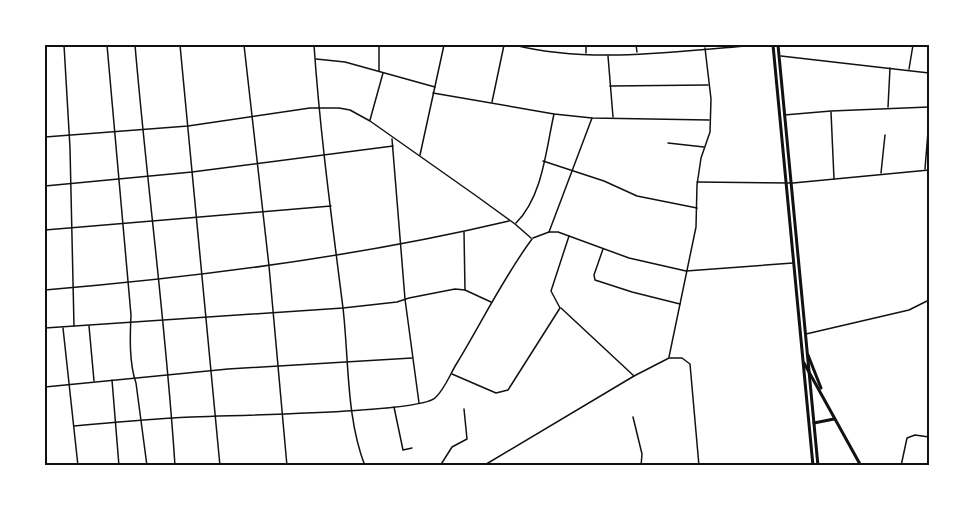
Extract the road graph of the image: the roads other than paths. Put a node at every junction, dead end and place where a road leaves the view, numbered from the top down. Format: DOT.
graph roads {
  1 [pos="64,45"];
  2 [pos="107,45"];
  3 [pos="135,45"];
  4 [pos="180,45"];
  5 [pos="244,45"];
  6 [pos="314,45"];
  7 [pos="379,45"];
  8 [pos="444,45"];
  9 [pos="504,45"];
  10 [pos="514,45"];
  11 [pos="586,45"];
  12 [pos="636,45"];
  13 [pos="762,45"];
  14 [pos="773,45"];
  15 [pos="778,45"];
  16 [pos="913,45"];
  17 [pos="705,48"];
  18 [pos="637,53"];
  19 [pos="586,55"];
  20 [pos="608,55"];
  21 [pos="780,56"];
  22 [pos="315,59"];
  23 [pos="891,68"];
  24 [pos="909,70"];
  25 [pos="380,71"];
  26 [pos="384,72"];
  27 [pos="929,72"];
  28 [pos="709,85"];
  29 [pos="610,86"];
  30 [pos="435,87"];
  31 [pos="433,93"];
  32 [pos="492,103"];
  33 [pos="319,107"];
  34 [pos="929,107"];
  35 [pos="888,108"];
  36 [pos="831,111"];
  37 [pos="554,114"];
  38 [pos="781,115"];
  39 [pos="787,115"];
  40 [pos="252,117"];
  41 [pos="592,118"];
  42 [pos="614,118"];
  43 [pos="929,119"];
  44 [pos="711,120"];
  45 [pos="370,121"];
  46 [pos="188,126"];
  47 [pos="142,130"];
  48 [pos="117,132"];
  49 [pos="69,135"];
  50 [pos="885,135"];
  51 [pos="45,137"];
  52 [pos="392,138"];
  53 [pos="669,143"];
  54 [pos="393,146"];
  55 [pos="705,147"];
  56 [pos="324,154"];
  57 [pos="420,156"];
  58 [pos="543,161"];
  59 [pos="257,163"];
  60 [pos="572,170"];
  61 [pos="925,170"];
  62 [pos="929,170"];
  63 [pos="192,172"];
  64 [pos="881,174"];
  65 [pos="148,177"];
  66 [pos="121,179"];
  67 [pos="834,180"];
  68 [pos="697,182"];
  69 [pos="787,183"];
  70 [pos="793,183"];
  71 [pos="70,184"];
  72 [pos="45,186"];
  73 [pos="331,206"];
  74 [pos="697,208"];
  75 [pos="262,211"];
  76 [pos="196,217"];
  77 [pos="511,220"];
  78 [pos="153,222"];
  79 [pos="516,224"];
  80 [pos="124,225"];
  81 [pos="71,229"];
  82 [pos="45,231"];
  83 [pos="464,232"];
  84 [pos="549,232"];
  85 [pos="569,236"];
  86 [pos="532,239"];
  87 [pos="400,244"];
  88 [pos="603,248"];
  89 [pos="336,255"];
  90 [pos="795,263"];
  91 [pos="269,266"];
  92 [pos="686,271"];
  93 [pos="202,274"];
  94 [pos="158,279"];
  95 [pos="129,282"];
  96 [pos="73,288"];
  97 [pos="45,290"];
  98 [pos="465,290"];
  99 [pos="405,299"];
  100 [pos="929,300"];
  101 [pos="491,302"];
  102 [pos="680,304"];
  103 [pos="342,308"];
  104 [pos="560,308"];
  105 [pos="272,313"];
  106 [pos="206,317"];
  107 [pos="162,320"];
  108 [pos="131,322"];
  109 [pos="89,325"];
  110 [pos="74,326"];
  111 [pos="63,327"];
  112 [pos="45,328"];
  113 [pos="806,334"];
  114 [pos="807,352"];
  115 [pos="412,358"];
  116 [pos="669,358"];
  117 [pos="347,362"];
  118 [pos="804,363"];
  119 [pos="278,366"];
  120 [pos="211,371"];
  121 [pos="809,371"];
  122 [pos="451,374"];
  123 [pos="167,375"];
  124 [pos="634,376"];
  125 [pos="135,378"];
  126 [pos="112,380"];
  127 [pos="94,382"];
  128 [pos="69,385"];
  129 [pos="45,387"];
  130 [pos="825,401"];
  131 [pos="419,403"];
  132 [pos="394,407"];
  133 [pos="352,410"];
  134 [pos="464,410"];
  135 [pos="282,414"];
  136 [pos="215,416"];
  137 [pos="633,417"];
  138 [pos="172,418"];
  139 [pos="834,419"];
  140 [pos="141,421"];
  141 [pos="115,423"];
  142 [pos="814,423"];
  143 [pos="74,426"];
  144 [pos="929,437"];
  145 [pos="412,448"];
  146 [pos="365,465"];
  147 [pos="78,466"];
  148 [pos="120,466"];
  149 [pos="147,466"];
  150 [pos="175,466"];
  151 [pos="220,466"];
  152 [pos="287,466"];
  153 [pos="322,466"];
  154 [pos="440,466"];
  155 [pos="483,466"];
  156 [pos="641,466"];
  157 [pos="699,466"];
  158 [pos="813,466"];
  159 [pos="818,466"];
  160 [pos="861,466"];
  161 [pos="902,466"];
  1 -- 49 [label="street"];
  2 -- 48 [label="street"];
  3 -- 47 [label="street"];
  4 -- 46 [label="street"];
  5 -- 40 [label="street"];
  6 -- 22 [label="street"];
  7 -- 25 [label="street"];
  8 -- 30 [label="street"];
  9 -- 32 [label="street"];
  10 -- 19 [label="street"];
  11 -- 19 [label="street"];
  12 -- 18 [label="street"];
  13 -- 17 [label="street"];
  14 -- 38 [label="main road"];
  15 -- 21 [label="main road"];
  16 -- 24 [label="street"];
  17 -- 18 [label="street"];
  17 -- 28 [label="street"];
  18 -- 20 [label="street"];
  19 -- 20 [label="street"];
  20 -- 29 [label="street"];
  21 -- 23 [label="street"];
  21 -- 39 [label="main road"];
  22 -- 25 [label="street"];
  22 -- 33 [label="street"];
  23 -- 24 [label="street"];
  23 -- 35 [label="street"];
  24 -- 27 [label="street"];
  25 -- 26 [label="street"];
  26 -- 30 [label="street"];
  26 -- 45 [label="street"];
  28 -- 29 [label="street"];
  28 -- 44 [label="street"];
  29 -- 42 [label="street"];
  30 -- 31 [label="street"];
  31 -- 32 [label="street"];
  31 -- 57 [label="street"];
  32 -- 37 [label="street"];
  33 -- 40 [label="street"];
  33 -- 45 [label="street"];
  33 -- 56 [label="street"];
  34 -- 35 [label="street"];
  35 -- 36 [label="street"];
  36 -- 39 [label="street"];
  36 -- 67 [label="street"];
  37 -- 41 [label="street"];
  37 -- 58 [label="street"];
  38 -- 39 [label="street"];
  38 -- 69 [label="main road"];
  39 -- 70 [label="main road"];
  40 -- 46 [label="street"];
  40 -- 59 [label="street"];
  41 -- 42 [label="street"];
  41 -- 60 [label="street"];
  42 -- 44 [label="street"];
  43 -- 61 [label="street"];
  44 -- 55 [label="street"];
  45 -- 52 [label="street"];
  46 -- 47 [label="street"];
  46 -- 63 [label="street"];
  47 -- 48 [label="street"];
  47 -- 65 [label="street"];
  48 -- 49 [label="street"];
  48 -- 66 [label="street"];
  49 -- 51 [label="street"];
  49 -- 71 [label="street"];
  50 -- 64 [label="street"];
  52 -- 54 [label="street"];
  52 -- 57 [label="street"];
  53 -- 55 [label="street"];
  54 -- 56 [label="street"];
  54 -- 87 [label="street"];
  55 -- 68 [label="street"];
  56 -- 59 [label="street"];
  56 -- 73 [label="street"];
  57 -- 77 [label="street"];
  58 -- 60 [label="street"];
  58 -- 79 [label="street"];
  59 -- 63 [label="street"];
  59 -- 75 [label="street"];
  60 -- 74 [label="street"];
  60 -- 84 [label="street"];
  61 -- 62 [label="street"];
  61 -- 64 [label="street"];
  63 -- 65 [label="street"];
  63 -- 76 [label="street"];
  64 -- 67 [label="street"];
  65 -- 66 [label="street"];
  65 -- 78 [label="street"];
  66 -- 71 [label="street"];
  66 -- 80 [label="street"];
  67 -- 70 [label="street"];
  68 -- 69 [label="street"];
  68 -- 74 [label="street"];
  69 -- 70 [label="street"];
  69 -- 90 [label="main road"];
  70 -- 113 [label="main road"];
  71 -- 72 [label="street"];
  71 -- 81 [label="street"];
  73 -- 75 [label="street"];
  73 -- 89 [label="street"];
  74 -- 92 [label="street"];
  75 -- 76 [label="street"];
  75 -- 91 [label="street"];
  76 -- 78 [label="street"];
  76 -- 93 [label="street"];
  77 -- 79 [label="street"];
  77 -- 83 [label="street"];
  78 -- 80 [label="street"];
  78 -- 94 [label="street"];
  79 -- 86 [label="street"];
  80 -- 81 [label="street"];
  80 -- 95 [label="street"];
  81 -- 82 [label="street"];
  81 -- 96 [label="street"];
  83 -- 87 [label="street"];
  83 -- 98 [label="street"];
  84 -- 85 [label="street"];
  84 -- 86 [label="street"];
  85 -- 88 [label="street"];
  85 -- 104 [label="street"];
  86 -- 101 [label="street"];
  87 -- 89 [label="street"];
  87 -- 99 [label="street"];
  88 -- 92 [label="street"];
  88 -- 102 [label="street"];
  89 -- 91 [label="street"];
  89 -- 103 [label="street"];
  90 -- 92 [label="street"];
  90 -- 118 [label="main road"];
  91 -- 93 [label="street"];
  91 -- 105 [label="street"];
  92 -- 102 [label="street"];
  93 -- 94 [label="street"];
  93 -- 106 [label="street"];
  94 -- 95 [label="street"];
  94 -- 107 [label="street"];
  95 -- 96 [label="street"];
  95 -- 108 [label="street"];
  96 -- 97 [label="street"];
  96 -- 110 [label="street"];
  98 -- 99 [label="street"];
  98 -- 101 [label="street"];
  99 -- 103 [label="street"];
  99 -- 115 [label="street"];
  100 -- 113 [label="street"];
  101 -- 122 [label="street"];
  102 -- 116 [label="street"];
  103 -- 105 [label="street"];
  103 -- 117 [label="street"];
  104 -- 122 [label="street"];
  104 -- 124 [label="street"];
  105 -- 106 [label="street"];
  105 -- 119 [label="street"];
  106 -- 107 [label="street"];
  106 -- 120 [label="street"];
  107 -- 108 [label="street"];
  107 -- 123 [label="street"];
  108 -- 109 [label="street"];
  108 -- 125 [label="street"];
  109 -- 110 [label="street"];
  109 -- 127 [label="street"];
  110 -- 111 [label="street"];
  111 -- 112 [label="street"];
  111 -- 128 [label="street"];
  113 -- 114 [label="main road"];
  114 -- 121 [label="main road"];
  114 -- 130 [label="main road"];
  115 -- 117 [label="street"];
  115 -- 131 [label="street"];
  116 -- 124 [label="street"];
  116 -- 157 [label="street"];
  117 -- 119 [label="street"];
  117 -- 133 [label="street"];
  118 -- 121 [label="main road"];
  118 -- 158 [label="main road"];
  119 -- 120 [label="street"];
  119 -- 135 [label="street"];
  120 -- 123 [label="street"];
  120 -- 136 [label="street"];
  121 -- 130 [label="main road"];
  121 -- 142 [label="main road"];
  122 -- 131 [label="street"];
  123 -- 125 [label="street"];
  123 -- 138 [label="street"];
  124 -- 155 [label="street"];
  125 -- 126 [label="street"];
  125 -- 140 [label="street"];
  126 -- 127 [label="street"];
  126 -- 141 [label="street"];
  127 -- 128 [label="street"];
  128 -- 129 [label="street"];
  128 -- 143 [label="street"];
  130 -- 139 [label="main road"];
  131 -- 132 [label="street"];
  132 -- 133 [label="street"];
  132 -- 145 [label="street"];
  133 -- 135 [label="street"];
  133 -- 146 [label="street"];
  134 -- 154 [label="street"];
  135 -- 136 [label="street"];
  135 -- 152 [label="street"];
  136 -- 138 [label="street"];
  136 -- 151 [label="street"];
  137 -- 156 [label="street"];
  138 -- 140 [label="street"];
  138 -- 150 [label="street"];
  139 -- 142 [label="main road"];
  139 -- 160 [label="main road"];
  140 -- 141 [label="street"];
  140 -- 149 [label="street"];
  141 -- 143 [label="street"];
  141 -- 148 [label="street"];
  142 -- 159 [label="main road"];
  143 -- 147 [label="street"];
  144 -- 161 [label="street"];
  146 -- 153 [label="street"];
}
